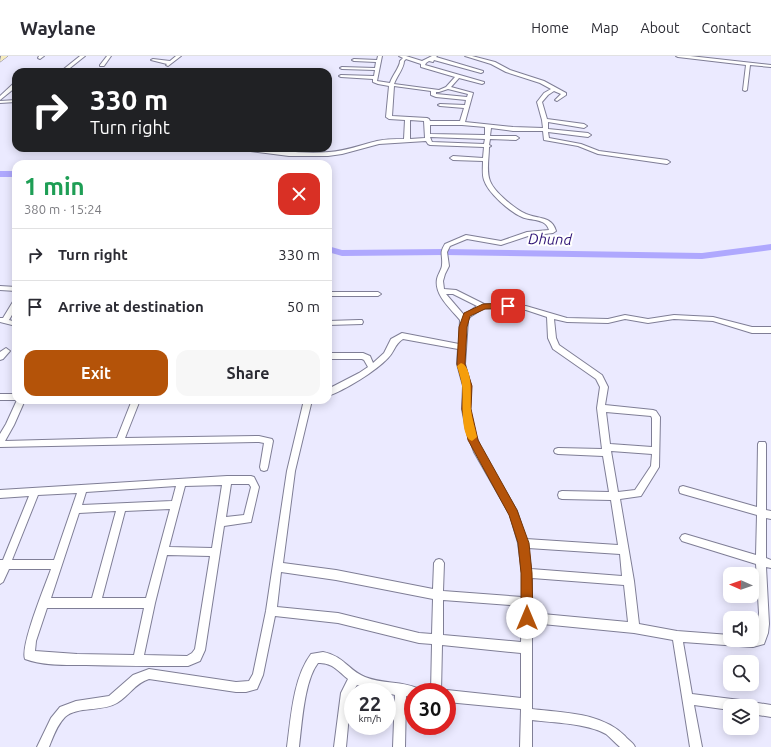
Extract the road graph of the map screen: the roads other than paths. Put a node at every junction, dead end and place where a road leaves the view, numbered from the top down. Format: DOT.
graph roads {
  1 [pos="5,56"];
  2 [pos="82,56"];
  3 [pos="109,56"];
  4 [pos="179,56"];
  5 [pos="468,56"];
  6 [pos="678,56"];
  7 [pos="403,57"];
  8 [pos="434,57"];
  9 [pos="380,59"];
  10 [pos="0,60"];
  11 [pos="153,60"];
  12 [pos="354,60"];
  13 [pos="423,63"];
  14 [pos="748,64"];
  15 [pos="102,65"];
  16 [pos="771,66"];
  17 [pos="67,68"];
  18 [pos="342,68"];
  19 [pos="378,69"];
  20 [pos="432,69"];
  21 [pos="481,72"];
  22 [pos="341,76"];
  23 [pos="458,76"];
  24 [pos="376,78"];
  25 [pos="482,83"];
  26 [pos="392,85"];
  27 [pos="12,88"];
  28 [pos="448,88"];
  29 [pos="555,88"];
  30 [pos="434,90"];
  31 [pos="745,90"];
  32 [pos="0,98"];
  33 [pos="469,99"];
  34 [pos="557,100"];
  35 [pos="12,101"];
  36 [pos="0,102"];
  37 [pos="440,105"];
  38 [pos="467,107"];
  39 [pos="408,118"];
  40 [pos="545,120"];
  41 [pos="428,123"];
  42 [pos="462,123"];
  43 [pos="488,126"];
  44 [pos="584,126"];
  45 [pos="545,130"];
  46 [pos="588,135"];
  47 [pos="488,136"];
  48 [pos="428,137"];
  49 [pos="516,138"];
  50 [pos="407,140"];
  51 [pos="488,146"];
  52 [pos="274,152"];
  53 [pos="453,158"];
  54 [pos="486,160"];
  55 [pos="667,162"];
  56 [pos="0,288"];
  57 [pos="12,289"];
  58 [pos="441,291"];
  59 [pos="332,294"];
  60 [pos="378,294"];
  61 [pos="483,306"];
  62 [pos="12,307"];
  63 [pos="550,317"];
  64 [pos="2,320"];
  65 [pos="464,320"];
  66 [pos="359,322"];
  67 [pos="12,323"];
  68 [pos="332,323"];
  69 [pos="771,330"];
  70 [pos="461,347"];
  71 [pos="6,351"];
  72 [pos="332,356"];
  73 [pos="0,357"];
  74 [pos="372,367"];
  75 [pos="332,391"];
  76 [pos="0,397"];
  77 [pos="12,398"];
  78 [pos="20,404"];
  79 [pos="134,404"];
  80 [pos="307,404"];
  81 [pos="602,408"];
  82 [pos="0,441"];
  83 [pos="120,441"];
  84 [pos="0,444"];
  85 [pos="762,444"];
  86 [pos="607,450"];
  87 [pos="656,450"];
  88 [pos="558,451"];
  89 [pos="264,467"];
  90 [pos="767,469"];
  91 [pos="227,480"];
  92 [pos="181,482"];
  93 [pos="83,489"];
  94 [pos="683,490"];
  95 [pos="35,491"];
  96 [pos="0,494"];
  97 [pos="562,495"];
  98 [pos="615,496"];
  99 [pos="174,505"];
  100 [pos="122,507"];
  101 [pos="77,508"];
  102 [pos="766,514"];
  103 [pos="220,522"];
  104 [pos="685,538"];
  105 [pos="523,543"];
  106 [pos="624,550"];
  107 [pos="163,551"];
  108 [pos="215,552"];
  109 [pos="766,562"];
  110 [pos="439,563"];
  111 [pos="3,564"];
  112 [pos="57,565"];
  113 [pos="277,567"];
  114 [pos="527,573"];
  115 [pos="0,579"];
  116 [pos="629,581"];
  117 [pos="438,595"];
  118 [pos="527,602"];
  119 [pos="44,603"];
  120 [pos="96,603"];
  121 [pos="150,603"];
  122 [pos="271,611"];
  123 [pos="527,618"];
  124 [pos="767,623"];
  125 [pos="634,628"];
  126 [pos="677,636"];
  127 [pos="437,641"];
  128 [pos="526,648"];
  129 [pos="138,660"];
  130 [pos="355,678"];
  131 [pos="436,683"];
  132 [pos="401,690"];
  133 [pos="404,690"];
  134 [pos="456,697"];
  135 [pos="688,698"];
  136 [pos="723,703"];
  137 [pos="526,709"];
  138 [pos="759,709"];
  139 [pos="771,710"];
  140 [pos="43,747"];
  141 [pos="293,747"];
  142 [pos="340,747"];
  143 [pos="399,747"];
  144 [pos="526,747"];
  145 [pos="629,747"];
  146 [pos="696,747"];
  1 -- 10 [label="street"];
  2 -- 17 [label="street"];
  3 -- 15 [label="street"];
  4 -- 11 [label="street"];
  5 -- 29 [label="street"];
  6 -- 14 [label="street"];
  7 -- 13 [label="street"];
  7 -- 26 [label="street"];
  8 -- 13 [label="street"];
  8 -- 20 [label="street"];
  8 -- 21 [label="street"];
  9 -- 12 [label="street"];
  9 -- 19 [label="street"];
  13 -- 20 [label="street"];
  14 -- 16 [label="street"];
  14 -- 31 [label="street"];
  18 -- 19 [label="street"];
  19 -- 24 [label="street"];
  20 -- 23 [label="street"];
  22 -- 24 [label="street"];
  23 -- 25 [label="street"];
  23 -- 28 [label="street"];
  24 -- 26 [label="street"];
  26 -- 30 [label="street"];
  26 -- 39 [label="street"];
  27 -- 32 [label="street"];
  28 -- 30 [label="street"];
  28 -- 33 [label="street"];
  29 -- 34 [label="street"];
  29 -- 40 [label="street"];
  30 -- 33 [label="street"];
  33 -- 38 [label="street"];
  35 -- 36 [label="street"];
  37 -- 38 [label="street"];
  38 -- 42 [label="street"];
  39 -- 41 [label="street"];
  39 -- 50 [label="street"];
  40 -- 44 [label="street"];
  40 -- 45 [label="street"];
  41 -- 42 [label="street"];
  41 -- 48 [label="street"];
  42 -- 43 [label="street"];
  43 -- 45 [label="street"];
  43 -- 47 [label="street"];
  45 -- 46 [label="street"];
  45 -- 55 [label="street"];
  47 -- 48 [label="street"];
  47 -- 49 [label="street"];
  47 -- 51 [label="street"];
  48 -- 50 [label="street"];
  48 -- 51 [label="street"];
  50 -- 52 [label="street"];
  51 -- 54 [label="street"];
  53 -- 54 [label="street"];
  54 -- 58 [label="street"];
  56 -- 57 [label="street"];
  58 -- 61 [label="street"];
  58 -- 65 [label="street"];
  59 -- 60 [label="street"];
  61 -- 63 [label="street"];
  61 -- 65 [label="street"];
  62 -- 64 [label="street"];
  63 -- 69 [label="street"];
  63 -- 81 [label="street"];
  64 -- 67 [label="street"];
  65 -- 70 [label="street"];
  66 -- 68 [label="street"];
  70 -- 74 [label="street"];
  70 -- 105 [label="street"];
  71 -- 73 [label="street"];
  72 -- 74 [label="street"];
  74 -- 75 [label="street"];
  76 -- 77 [label="street"];
  78 -- 82 [label="street"];
  79 -- 83 [label="street"];
  80 -- 113 [label="street"];
  81 -- 86 [label="street"];
  81 -- 87 [label="street"];
  83 -- 84 [label="street"];
  83 -- 89 [label="street"];
  85 -- 90 [label="street"];
  86 -- 87 [label="street"];
  86 -- 88 [label="street"];
  86 -- 98 [label="street"];
  87 -- 98 [label="street"];
  90 -- 102 [label="street"];
  91 -- 92 [label="street"];
  91 -- 103 [label="street"];
  91 -- 103 [label="street"];
  92 -- 93 [label="street"];
  92 -- 99 [label="street"];
  93 -- 95 [label="street"];
  93 -- 101 [label="street"];
  94 -- 102 [label="street"];
  95 -- 96 [label="street"];
  95 -- 111 [label="street"];
  97 -- 98 [label="street"];
  98 -- 106 [label="street"];
  99 -- 100 [label="street"];
  99 -- 107 [label="street"];
  100 -- 101 [label="street"];
  100 -- 120 [label="street"];
  101 -- 112 [label="street"];
  102 -- 109 [label="street"];
  103 -- 108 [label="street"];
  104 -- 109 [label="street"];
  105 -- 106 [label="street"];
  105 -- 114 [label="street"];
  106 -- 116 [label="street"];
  107 -- 108 [label="street"];
  107 -- 121 [label="street"];
  108 -- 129 [label="street"];
  109 -- 124 [label="street"];
  110 -- 117 [label="street"];
  111 -- 112 [label="street"];
  111 -- 115 [label="street"];
  112 -- 119 [label="street"];
  113 -- 117 [label="street"];
  113 -- 122 [label="street"];
  114 -- 116 [label="street"];
  114 -- 118 [label="street"];
  116 -- 125 [label="street"];
  117 -- 118 [label="street"];
  117 -- 127 [label="street"];
  118 -- 123 [label="street"];
  119 -- 120 [label="street"];
  119 -- 129 [label="street"];
  120 -- 121 [label="street"];
  121 -- 129 [label="street"];
  122 -- 127 [label="street"];
  122 -- 140 [label="street"];
  123 -- 125 [label="street"];
  123 -- 128 [label="street"];
  124 -- 126 [label="street"];
  125 -- 126 [label="street"];
  126 -- 135 [label="street"];
  127 -- 128 [label="street"];
  127 -- 131 [label="street"];
  128 -- 137 [label="street"];
  130 -- 132 [label="street"];
  130 -- 141 [label="street"];
  130 -- 142 [label="street"];
  132 -- 133 [label="street"];
  132 -- 143 [label="street"];
  134 -- 137 [label="street"];
  135 -- 136 [label="street"];
  135 -- 146 [label="street"];
  137 -- 144 [label="street"];
  137 -- 145 [label="street"];
  138 -- 139 [label="street"];
}
